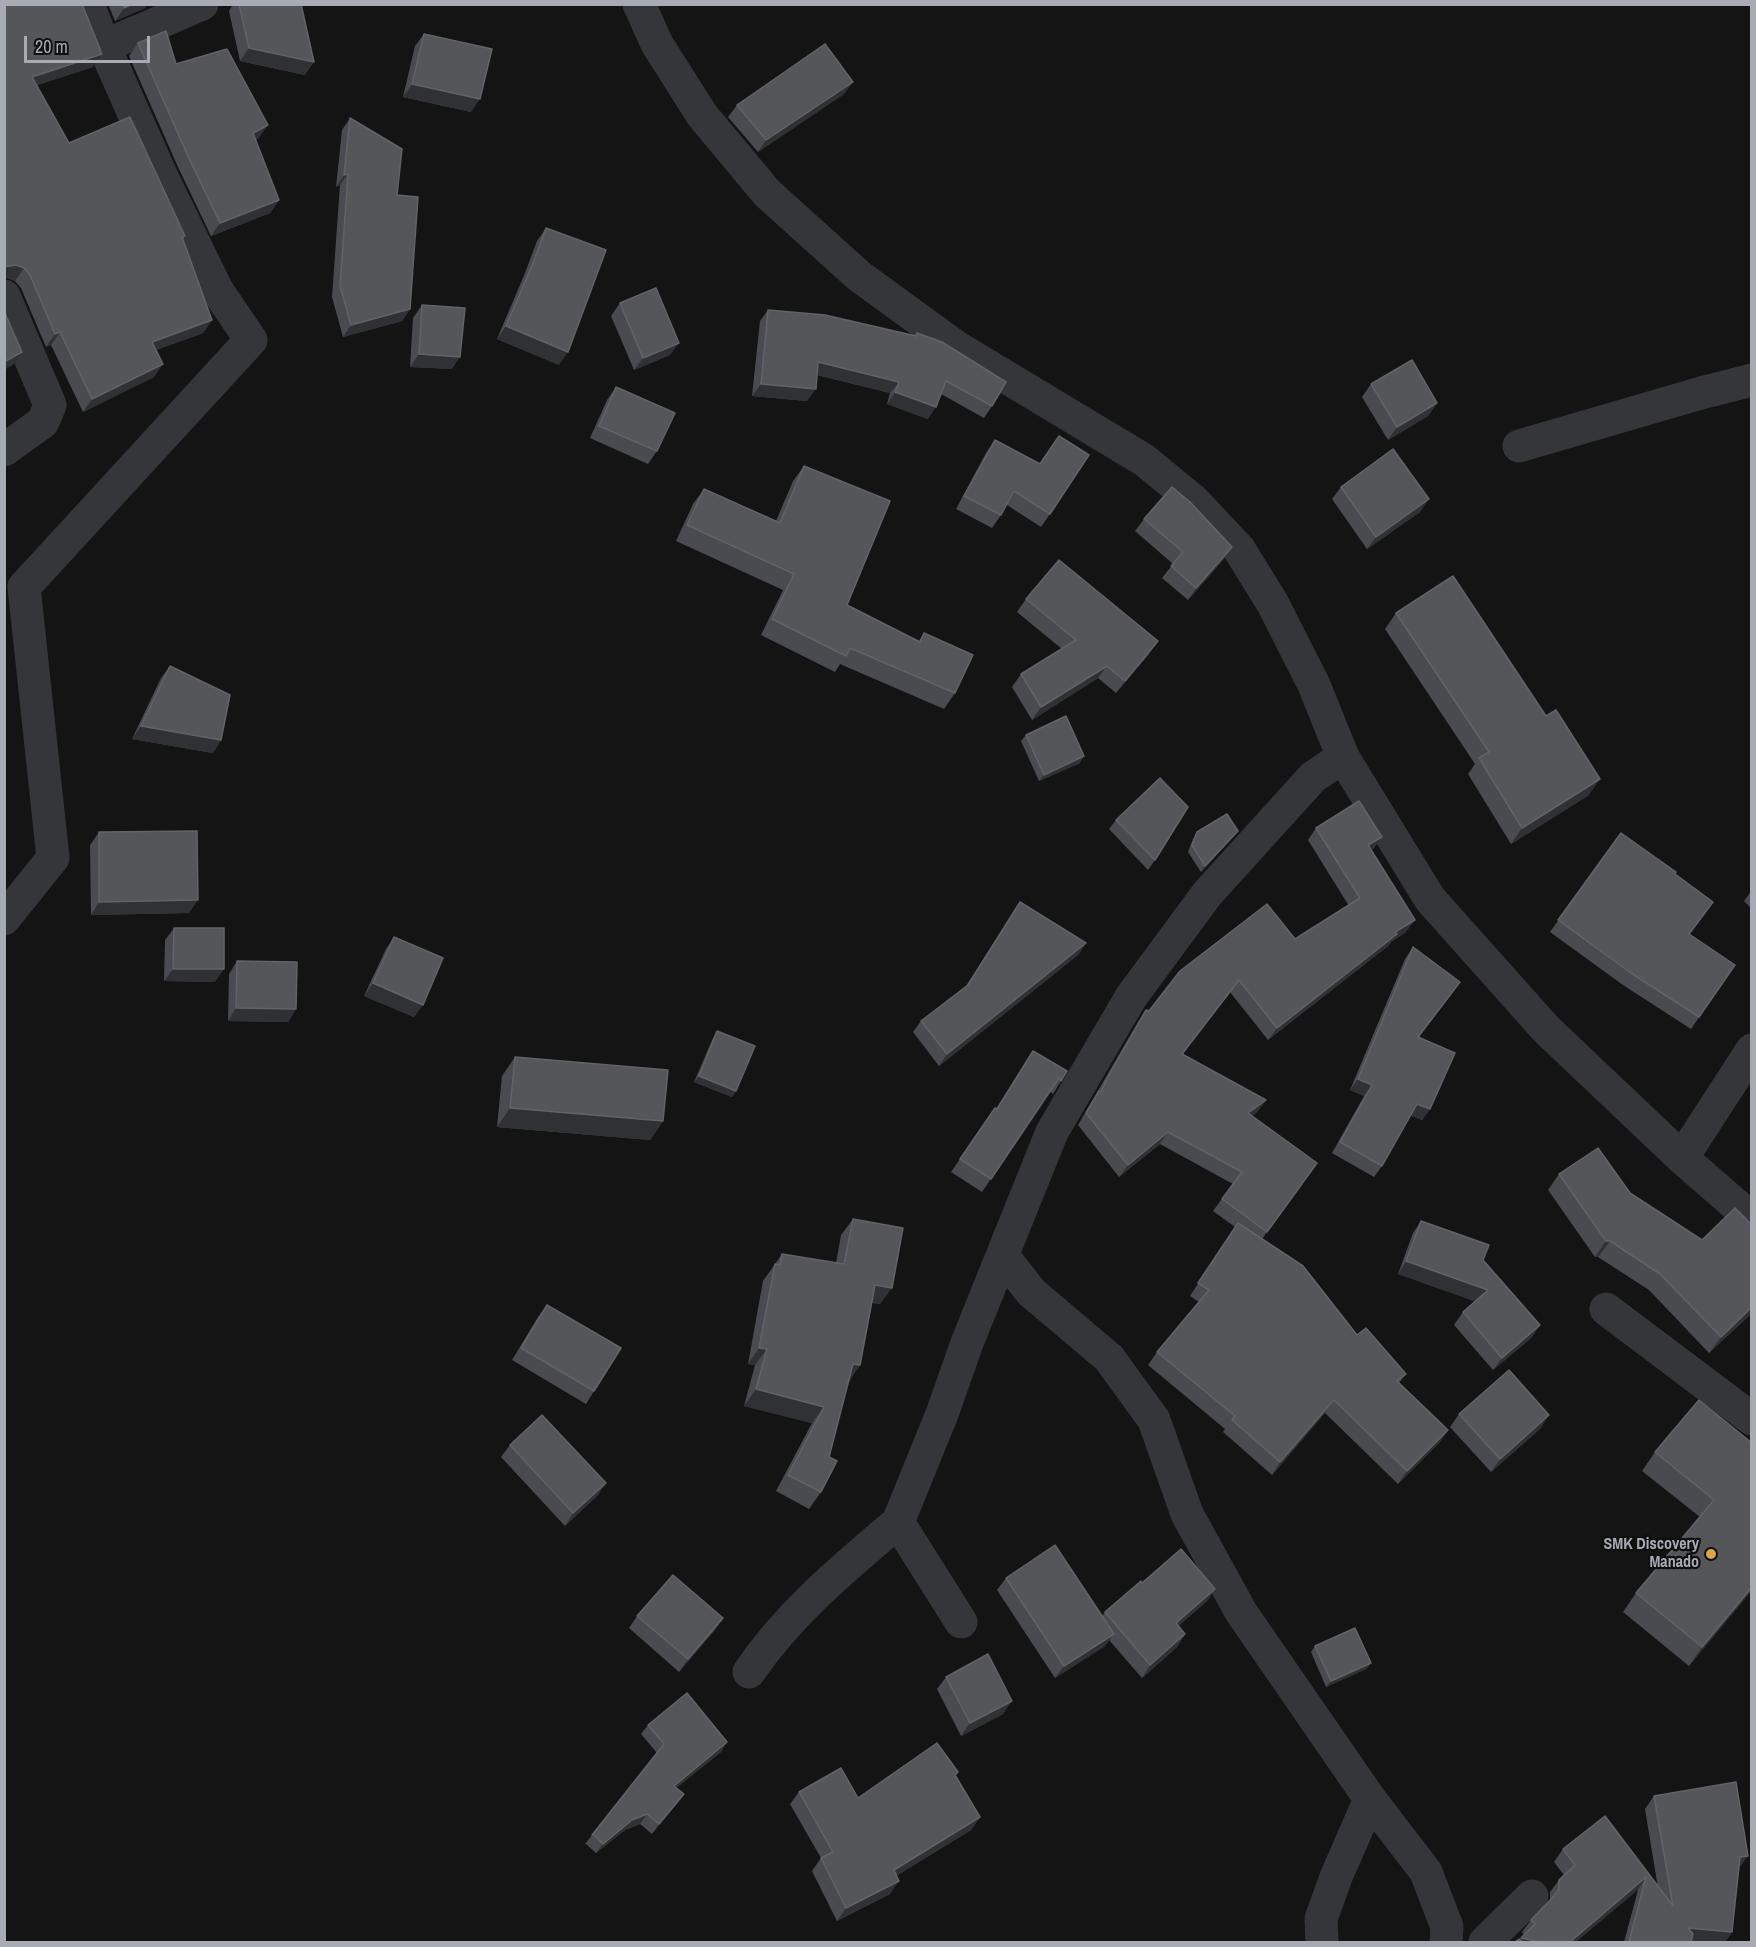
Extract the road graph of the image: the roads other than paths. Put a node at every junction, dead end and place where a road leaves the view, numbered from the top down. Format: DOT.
graph roads {
  1 [pos="88,4"];
  2 [pos="202,4"];
  3 [pos="639,4"];
  4 [pos="104,46"];
  5 [pos="4,296"];
  6 [pos="1752,380"];
  7 [pos="1519,446"];
  8 [pos="4,450"];
  9 [pos="1342,757"];
  10 [pos="4,919"];
  11 [pos="1752,1050"];
  12 [pos="1682,1158"];
  13 [pos="1752,1219"];
  14 [pos="1003,1256"];
  15 [pos="1606,1309"];
  16 [pos="1752,1419"];
  17 [pos="898,1522"];
  18 [pos="961,1622"];
  19 [pos="749,1672"];
  20 [pos="1370,1799"];
  21 [pos="1532,1896"];
  22 [pos="1322,1942"];
  23 [pos="1446,1942"];
  24 [pos="1485,1942"];
  1 -- 4 [label="street"];
  2 -- 4 [label="street"];
  3 -- 9 [label="street"];
  4 -- 10 [label="street"];
  5 -- 8 [label="street"];
  6 -- 7 [label="street"];
  9 -- 12 [label="street"];
  9 -- 14 [label="street"];
  11 -- 12 [label="street"];
  12 -- 13 [label="street"];
  14 -- 17 [label="street"];
  14 -- 20 [label="street"];
  15 -- 16 [label="street"];
  17 -- 18 [label="street"];
  17 -- 19 [label="street"];
  20 -- 22 [label="street"];
  20 -- 23 [label="street"];
  21 -- 24 [label="street"];
}
